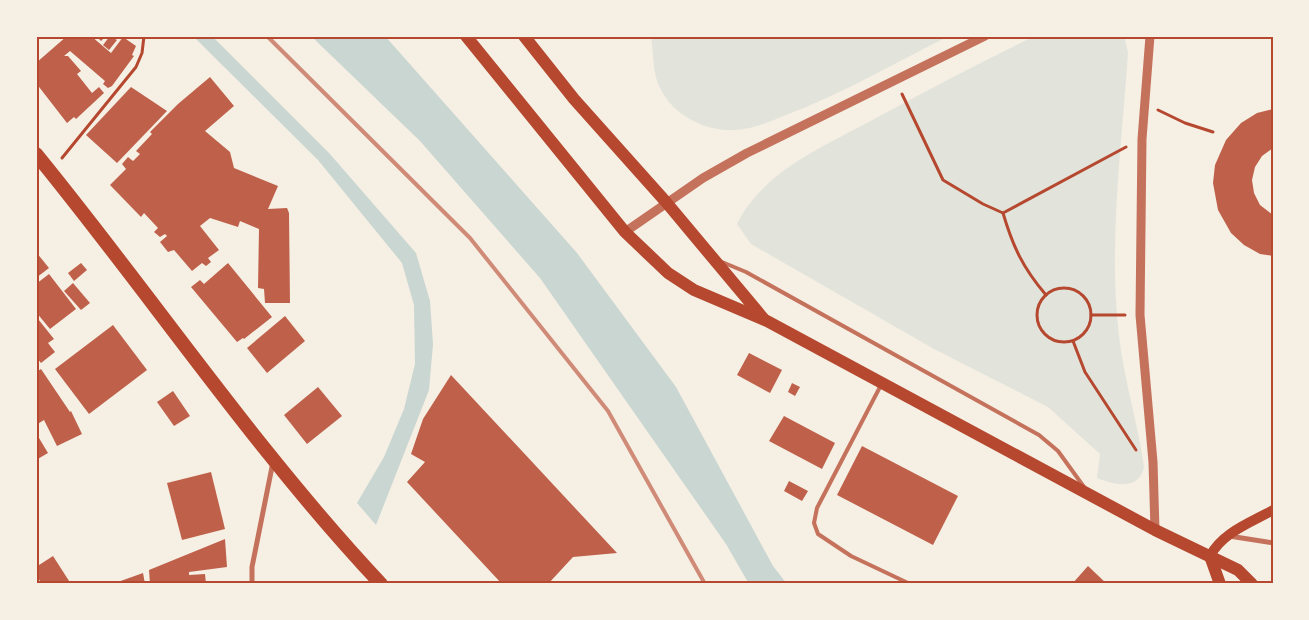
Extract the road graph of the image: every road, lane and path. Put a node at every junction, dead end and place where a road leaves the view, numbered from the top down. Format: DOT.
graph roads {
  1 [pos="144,36"];
  2 [pos="466,36"];
  3 [pos="524,36"];
  4 [pos="985,36"];
  5 [pos="1150,36"];
  6 [pos="895,80"];
  7 [pos="1144,103"];
  8 [pos="1213,132"];
  9 [pos="1142,138"];
  10 [pos="36,154"];
  11 [pos="51,172"];
  12 [pos="666,202"];
  13 [pos="1003,213"];
  14 [pos="624,232"];
  15 [pos="713,259"];
  16 [pos="1046,295"];
  17 [pos="1091,315"];
  18 [pos="1140,315"];
  19 [pos="767,321"];
  20 [pos="1073,341"];
  21 [pos="882,383"];
  22 [pos="274,459"];
  23 [pos="1152,462"];
  24 [pos="1088,493"];
  25 [pos="1273,510"];
  26 [pos="1155,530"];
  27 [pos="1226,536"];
  28 [pos="1273,543"];
  29 [pos="1210,556"];
  30 [pos="908,583"];
  31 [pos="252,584"];
  32 [pos="382,584"];
  33 [pos="1220,584"];
  34 [pos="1252,584"];
  1 -- 11 [label="path"];
  2 -- 14 [label="main road"];
  3 -- 12 [label="main road"];
  4 -- 6 [label="street"];
  5 -- 7 [label="street"];
  6 -- 12 [label="street"];
  6 -- 13 [label="path"];
  7 -- 8 [label="path"];
  7 -- 9 [label="street"];
  9 -- 13 [label="path"];
  9 -- 18 [label="street"];
  10 -- 11 [label="highway"];
  11 -- 22 [label="highway"];
  12 -- 14 [label="street"];
  12 -- 15 [label="main road"];
  13 -- 16 [label="path"];
  14 -- 19 [label="main road"];
  15 -- 19 [label="main road"];
  15 -- 24 [label="lane"];
  16 -- 17 [label="path"];
  16 -- 20 [label="path"];
  17 -- 18 [label="path"];
  17 -- 20 [label="path"];
  18 -- 23 [label="street"];
  19 -- 21 [label="main road"];
  20 -- 23 [label="path"];
  21 -- 24 [label="main road"];
  21 -- 30 [label="lane"];
  22 -- 31 [label="street"];
  22 -- 32 [label="highway"];
  23 -- 26 [label="street"];
  24 -- 26 [label="main road"];
  25 -- 27 [label="main road"];
  26 -- 29 [label="main road"];
  27 -- 28 [label="street"];
  27 -- 29 [label="main road"];
  29 -- 33 [label="main road"];
  29 -- 34 [label="main road"];
}
